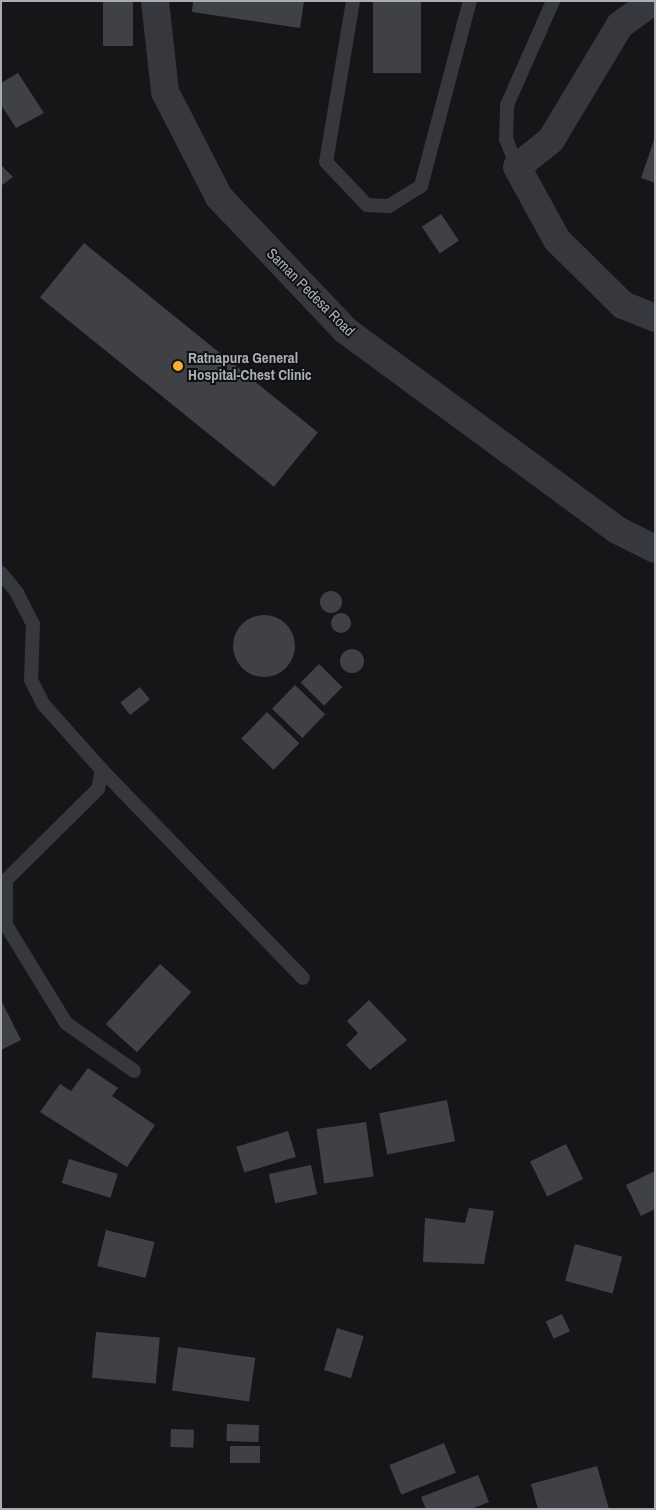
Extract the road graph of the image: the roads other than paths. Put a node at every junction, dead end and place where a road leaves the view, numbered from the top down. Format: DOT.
graph roads {
  1 [pos="155,1"];
  2 [pos="353,1"];
  3 [pos="470,1"];
  4 [pos="552,1"];
  5 [pos="653,1"];
  6 [pos="517,166"];
  7 [pos="655,318"];
  8 [pos="655,550"];
  9 [pos="1,573"];
  10 [pos="102,770"];
  11 [pos="303,978"];
  12 [pos="134,1071"];
  1 -- 8 [label="street, Saman Pedesa Road"];
  2 -- 3 [label="lane"];
  4 -- 6 [label="lane"];
  5 -- 6 [label="street"];
  6 -- 7 [label="street"];
  9 -- 10 [label="lane"];
  10 -- 11 [label="lane"];
  10 -- 12 [label="lane"];
}
